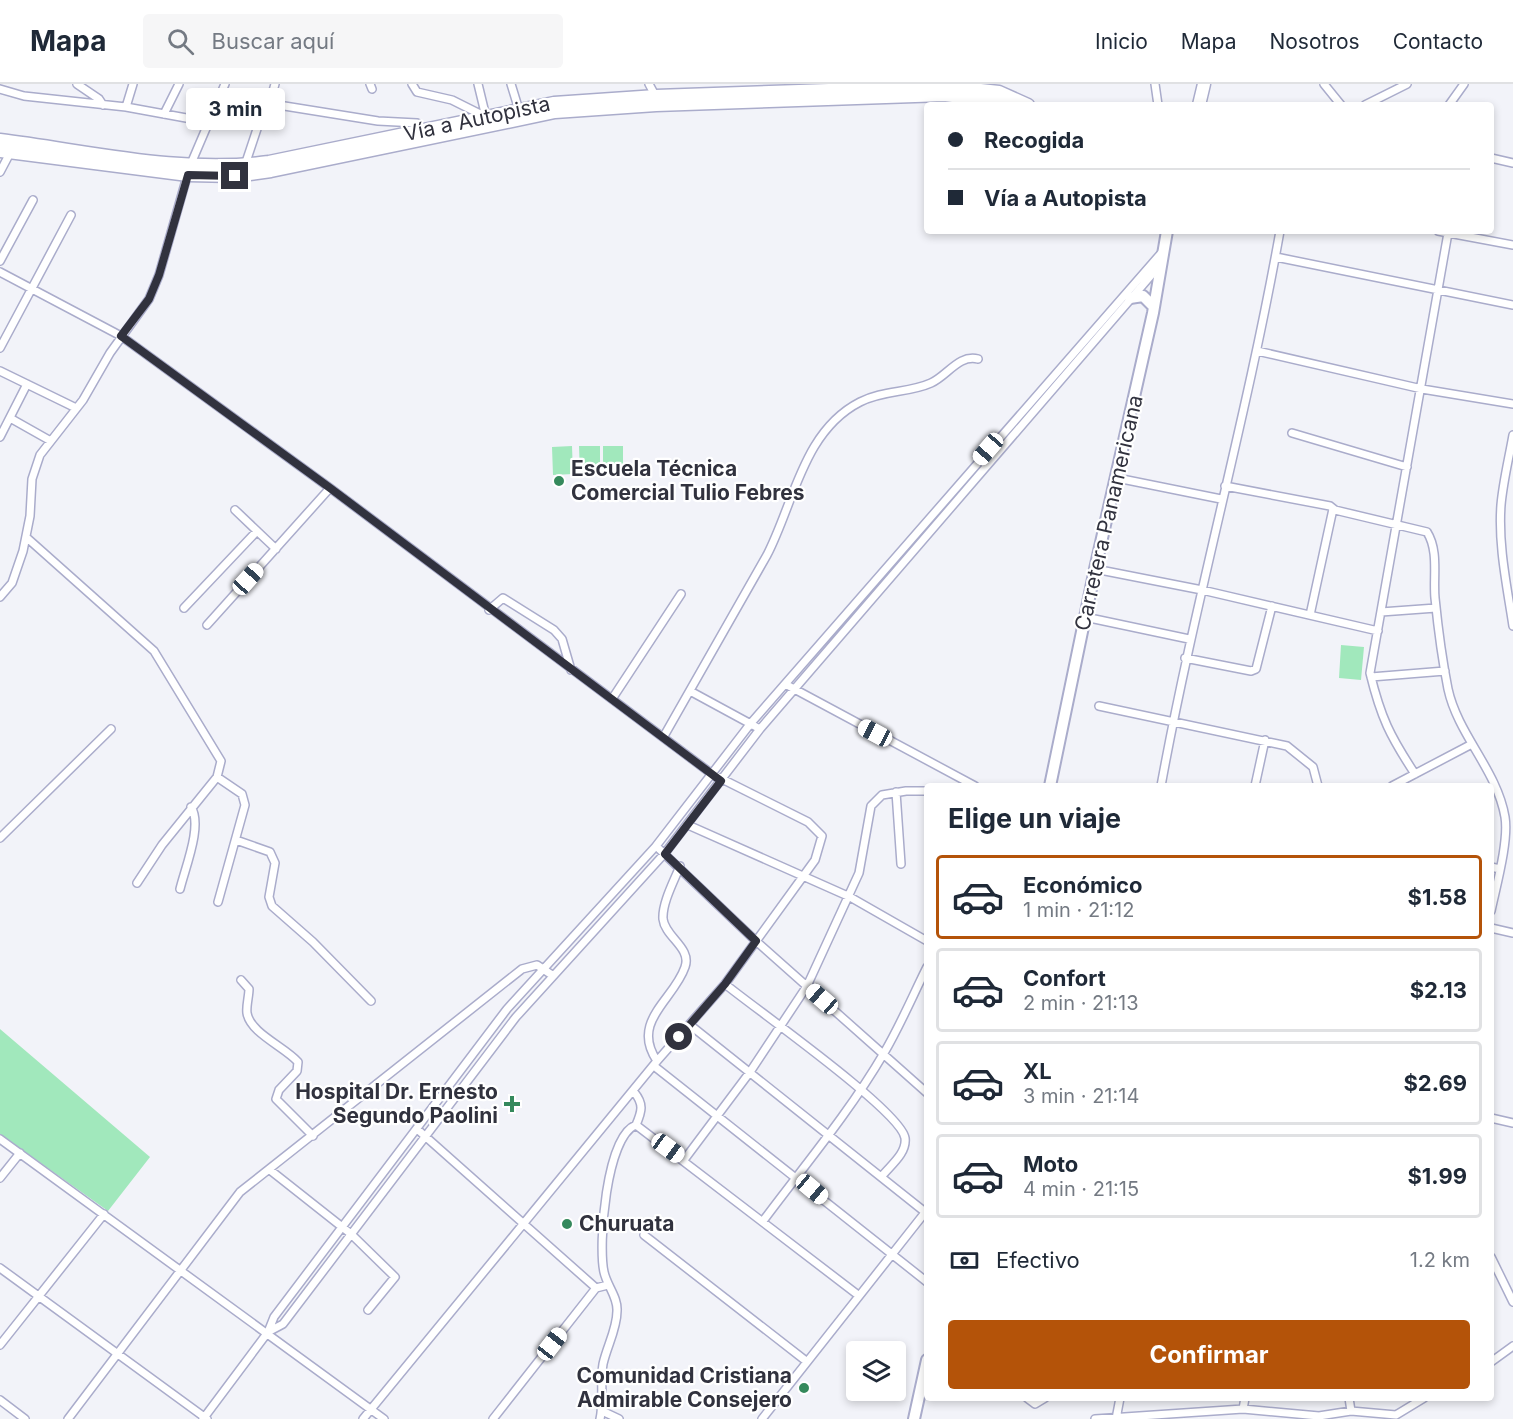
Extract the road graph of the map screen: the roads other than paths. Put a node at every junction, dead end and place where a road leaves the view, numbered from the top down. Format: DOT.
graph roads {
  1 [pos="77,84"];
  2 [pos="133,84"];
  3 [pos="179,84"];
  4 [pos="225,84"];
  5 [pos="275,84"];
  6 [pos="412,84"];
  7 [pos="478,84"];
  8 [pos="511,84"];
  9 [pos="649,84"];
  10 [pos="1155,84"];
  11 [pos="1204,84"];
  12 [pos="1324,84"];
  13 [pos="1407,84"];
  14 [pos="1464,84"];
  15 [pos="964,86"];
  16 [pos="0,89"];
  17 [pos="656,100"];
  18 [pos="1000,102"];
  19 [pos="1021,102"];
  20 [pos="1158,102"];
  21 [pos="1200,102"];
  22 [pos="1339,102"];
  23 [pos="1371,102"];
  24 [pos="1451,102"];
  25 [pos="103,105"];
  26 [pos="269,105"];
  27 [pos="126,107"];
  28 [pos="519,110"];
  29 [pos="164,114"];
  30 [pos="486,117"];
  31 [pos="208,122"];
  32 [pos="425,130"];
  33 [pos="0,140"];
  34 [pos="5,152"];
  35 [pos="1494,159"];
  36 [pos="1513,163"];
  37 [pos="244,165"];
  38 [pos="189,170"];
  39 [pos="0,172"];
  40 [pos="33,200"];
  41 [pos="71,215"];
  42 [pos="1280,234"];
  43 [pos="1448,234"];
  44 [pos="1453,234"];
  45 [pos="1168,238"];
  46 [pos="1513,245"];
  47 [pos="1276,257"];
  48 [pos="0,261"];
  49 [pos="1163,261"];
  50 [pos="0,272"];
  51 [pos="32,288"];
  52 [pos="1439,288"];
  53 [pos="1130,298"];
  54 [pos="1513,304"];
  55 [pos="1154,307"];
  56 [pos="121,336"];
  57 [pos="0,348"];
  58 [pos="1257,351"];
  59 [pos="978,359"];
  60 [pos="0,371"];
  61 [pos="27,384"];
  62 [pos="1422,388"];
  63 [pos="1513,404"];
  64 [pos="76,408"];
  65 [pos="10,418"];
  66 [pos="1292,434"];
  67 [pos="1513,435"];
  68 [pos="0,438"];
  69 [pos="49,440"];
  70 [pos="1407,467"];
  71 [pos="1117,478"];
  72 [pos="1225,486"];
  73 [pos="330,488"];
  74 [pos="1221,499"];
  75 [pos="1333,509"];
  76 [pos="235,510"];
  77 [pos="1396,525"];
  78 [pos="257,531"];
  79 [pos="26,537"];
  80 [pos="276,549"];
  81 [pos="1095,569"];
  82 [pos="1510,586"];
  83 [pos="1202,590"];
  84 [pos="681,594"];
  85 [pos="0,597"];
  86 [pos="1272,606"];
  87 [pos="184,608"];
  88 [pos="1436,608"];
  89 [pos="489,610"];
  90 [pos="1381,612"];
  91 [pos="1310,615"];
  92 [pos="1085,617"];
  93 [pos="207,625"];
  94 [pos="1513,626"];
  95 [pos="1378,631"];
  96 [pos="1189,639"];
  97 [pos="1185,658"];
  98 [pos="571,670"];
  99 [pos="1445,670"];
  100 [pos="1371,677"];
  101 [pos="785,684"];
  102 [pos="795,690"];
  103 [pos="690,691"];
  104 [pos="612,699"];
  105 [pos="1099,706"];
  106 [pos="1173,721"];
  107 [pos="751,723"];
  108 [pos="111,729"];
  109 [pos="760,729"];
  110 [pos="664,736"];
  111 [pos="1265,740"];
  112 [pos="1470,745"];
  113 [pos="712,774"];
  114 [pos="1414,774"];
  115 [pos="217,777"];
  116 [pos="721,781"];
  117 [pos="969,783"];
  118 [pos="1051,783"];
  119 [pos="1162,783"];
  120 [pos="1256,783"];
  121 [pos="1317,783"];
  122 [pos="1398,783"];
  123 [pos="1492,783"];
  124 [pos="1494,788"];
  125 [pos="924,791"];
  126 [pos="896,792"];
  127 [pos="191,807"];
  128 [pos="688,825"];
  129 [pos="1,834"];
  130 [pos="236,840"];
  131 [pos="656,846"];
  132 [pos="665,854"];
  133 [pos="901,864"];
  134 [pos="680,866"];
  135 [pos="1494,867"];
  136 [pos="1500,868"];
  137 [pos="804,876"];
  138 [pos="137,883"];
  139 [pos="180,889"];
  140 [pos="850,897"];
  141 [pos="1494,897"];
  142 [pos="218,902"];
  143 [pos="1494,929"];
  144 [pos="1513,933"];
  145 [pos="924,939"];
  146 [pos="756,941"];
  147 [pos="543,968"];
  148 [pos="924,973"];
  149 [pos="552,975"];
  150 [pos="241,980"];
  151 [pos="725,984"];
  152 [pos="807,986"];
  153 [pos="371,1001"];
  154 [pos="690,1025"];
  155 [pos="779,1028"];
  156 [pos="885,1053"];
  157 [pos="655,1063"];
  158 [pos="750,1072"];
  159 [pos="861,1089"];
  160 [pos="924,1090"];
  161 [pos="634,1092"];
  162 [pos="717,1114"];
  163 [pos="1494,1119"];
  164 [pos="1513,1123"];
  165 [pos="636,1125"];
  166 [pos="417,1129"];
  167 [pos="830,1135"];
  168 [pos="313,1136"];
  169 [pos="426,1136"];
  170 [pos="0,1139"];
  171 [pos="20,1153"];
  172 [pos="684,1160"];
  173 [pos="270,1170"];
  174 [pos="796,1176"];
  175 [pos="882,1176"];
  176 [pos="0,1178"];
  177 [pos="924,1209"];
  178 [pos="104,1214"];
  179 [pos="924,1214"];
  180 [pos="763,1221"];
  181 [pos="524,1225"];
  182 [pos="342,1228"];
  183 [pos="351,1234"];
  184 [pos="644,1235"];
  185 [pos="891,1255"];
  186 [pos="1494,1263"];
  187 [pos="0,1268"];
  188 [pos="182,1271"];
  189 [pos="924,1282"];
  190 [pos="608,1285"];
  191 [pos="596,1288"];
  192 [pos="858,1295"];
  193 [pos="40,1298"];
  194 [pos="1513,1302"];
  195 [pos="368,1310"];
  196 [pos="268,1332"];
  197 [pos="0,1345"];
  198 [pos="1513,1347"];
  199 [pos="118,1354"];
  200 [pos="1494,1360"];
  201 [pos="806,1361"];
  202 [pos="924,1374"];
  203 [pos="0,1400"];
  204 [pos="1119,1401"];
  205 [pos="1244,1401"];
  206 [pos="1349,1401"];
  207 [pos="1420,1401"];
  208 [pos="371,1409"];
  209 [pos="1243,1409"];
  210 [pos="1351,1411"];
  211 [pos="601,1415"];
  212 [pos="1398,1417"];
  213 [pos="205,1418"];
  214 [pos="1116,1418"];
  215 [pos="25,1419"];
  216 [pos="68,1419"];
  217 [pos="363,1419"];
  218 [pos="384,1419"];
  219 [pos="493,1419"];
  220 [pos="619,1419"];
  221 [pos="762,1419"];
  222 [pos="914,1419"];
  223 [pos="1095,1419"];
  1 -- 25 [label="street"];
  2 -- 27 [label="street"];
  3 -- 29 [label="street"];
  4 -- 31 [label="street"];
  5 -- 26 [label="street"];
  6 -- 30 [label="street"];
  7 -- 30 [label="street"];
  8 -- 28 [label="street"];
  9 -- 17 [label="street"];
  10 -- 20 [label="street"];
  11 -- 21 [label="highway"];
  12 -- 22 [label="street"];
  13 -- 23 [label="street"];
  14 -- 24 [label="street"];
  15 -- 17 [label="highway, Vía a Autopista"];
  15 -- 19 [label="highway, Vía a Autopista"];
  16 -- 25 [label="street"];
  17 -- 18 [label="highway, Vía a Autopista"];
  17 -- 28 [label="highway, Vía a Autopista"];
  17 -- 38 [label="highway, Vía a Autopista"];
  25 -- 27 [label="street"];
  26 -- 32 [label="street"];
  26 -- 37 [label="street"];
  27 -- 29 [label="street"];
  28 -- 30 [label="highway, Vía a Autopista"];
  29 -- 31 [label="street"];
  30 -- 32 [label="highway, Vía a Autopista"];
  31 -- 38 [label="street"];
  32 -- 37 [label="highway, Vía a Autopista"];
  33 -- 38 [label="highway, Vía a Autopista"];
  34 -- 38 [label="highway, Vía a Autopista"];
  34 -- 39 [label="street"];
  35 -- 36 [label="street"];
  37 -- 38 [label="highway, Vía a Autopista"];
  38 -- 56 [label="street"];
  40 -- 48 [label="street"];
  41 -- 51 [label="street"];
  42 -- 47 [label="street"];
  43 -- 52 [label="street"];
  44 -- 46 [label="street"];
  45 -- 49 [label="main road, Carretera Panamericana"];
  45 -- 101 [label="street"];
  47 -- 52 [label="street"];
  47 -- 58 [label="street"];
  49 -- 53 [label="street"];
  49 -- 55 [label="main road, Carretera Panamericana"];
  50 -- 51 [label="street"];
  51 -- 56 [label="street"];
  51 -- 57 [label="street"];
  52 -- 54 [label="street"];
  52 -- 62 [label="street"];
  53 -- 55 [label="main road"];
  53 -- 102 [label="street"];
  55 -- 71 [label="main road, Carretera Panamericana"];
  56 -- 64 [label="street"];
  56 -- 73 [label="street"];
  58 -- 62 [label="street"];
  58 -- 72 [label="street"];
  59 -- 103 [label="street"];
  60 -- 61 [label="street"];
  61 -- 64 [label="street"];
  61 -- 65 [label="street"];
  62 -- 63 [label="street"];
  62 -- 70 [label="street"];
  64 -- 69 [label="street"];
  65 -- 68 [label="street"];
  65 -- 69 [label="street"];
  66 -- 70 [label="street"];
  67 -- 82 [label="street"];
  69 -- 79 [label="street"];
  70 -- 77 [label="street"];
  71 -- 74 [label="street"];
  71 -- 81 [label="main road, Carretera Panamericana"];
  72 -- 74 [label="street"];
  72 -- 75 [label="street"];
  73 -- 80 [label="street"];
  73 -- 89 [label="street"];
  74 -- 83 [label="street"];
  75 -- 77 [label="street"];
  75 -- 91 [label="street"];
  76 -- 78 [label="street"];
  77 -- 88 [label="street"];
  77 -- 90 [label="street"];
  78 -- 80 [label="street"];
  78 -- 87 [label="street"];
  79 -- 85 [label="street"];
  79 -- 115 [label="street"];
  80 -- 93 [label="street"];
  81 -- 83 [label="street"];
  81 -- 92 [label="main road, Carretera Panamericana"];
  82 -- 94 [label="street"];
  83 -- 86 [label="street"];
  83 -- 96 [label="street"];
  84 -- 104 [label="street"];
  86 -- 91 [label="street"];
  86 -- 97 [label="street"];
  88 -- 90 [label="street"];
  88 -- 99 [label="street"];
  89 -- 98 [label="street"];
  89 -- 98 [label="street"];
  90 -- 95 [label="street"];
  91 -- 95 [label="street"];
  92 -- 96 [label="street"];
  92 -- 118 [label="main road, Carretera Panamericana"];
  95 -- 100 [label="street"];
  96 -- 97 [label="street"];
  97 -- 106 [label="street"];
  98 -- 104 [label="street"];
  99 -- 100 [label="street"];
  99 -- 112 [label="street"];
  100 -- 114 [label="street"];
  101 -- 102 [label="street"];
  101 -- 107 [label="street"];
  102 -- 109 [label="street"];
  102 -- 117 [label="street"];
  103 -- 107 [label="street"];
  103 -- 110 [label="street"];
  104 -- 110 [label="street"];
  105 -- 106 [label="street"];
  106 -- 111 [label="street"];
  106 -- 119 [label="street"];
  107 -- 109 [label="street"];
  107 -- 113 [label="street"];
  108 -- 129 [label="street"];
  109 -- 116 [label="street"];
  110 -- 113 [label="street"];
  111 -- 120 [label="street"];
  111 -- 121 [label="street"];
  112 -- 114 [label="street"];
  112 -- 123 [label="street"];
  113 -- 116 [label="street"];
  113 -- 131 [label="street"];
  114 -- 122 [label="street"];
  115 -- 127 [label="street"];
  115 -- 130 [label="street"];
  116 -- 128 [label="street"];
  116 -- 137 [label="street"];
  124 -- 136 [label="street"];
  125 -- 126 [label="street"];
  126 -- 133 [label="street"];
  126 -- 140 [label="street"];
  127 -- 138 [label="street"];
  127 -- 139 [label="street"];
  128 -- 132 [label="street"];
  128 -- 137 [label="street"];
  130 -- 142 [label="street"];
  130 -- 153 [label="street"];
  131 -- 132 [label="street"];
  131 -- 147 [label="street"];
  132 -- 134 [label="street"];
  132 -- 149 [label="street"];
  134 -- 146 [label="street"];
  134 -- 157 [label="street"];
  135 -- 136 [label="street"];
  136 -- 141 [label="street"];
  137 -- 140 [label="street"];
  137 -- 146 [label="street"];
  140 -- 145 [label="street"];
  140 -- 152 [label="street"];
  143 -- 144 [label="street"];
  146 -- 151 [label="street"];
  146 -- 152 [label="street"];
  147 -- 149 [label="street"];
  147 -- 166 [label="street"];
  147 -- 168 [label="street"];
  148 -- 156 [label="street"];
  149 -- 169 [label="street"];
  150 -- 168 [label="street"];
  151 -- 154 [label="street"];
  151 -- 155 [label="street"];
  152 -- 155 [label="street"];
  152 -- 156 [label="street"];
  154 -- 157 [label="street"];
  154 -- 158 [label="street"];
  155 -- 158 [label="street"];
  155 -- 159 [label="street"];
  156 -- 159 [label="street"];
  156 -- 160 [label="street"];
  157 -- 161 [label="street"];
  157 -- 162 [label="street"];
  158 -- 162 [label="street"];
  158 -- 167 [label="street"];
  159 -- 167 [label="street"];
  159 -- 175 [label="street"];
  161 -- 165 [label="street"];
  161 -- 181 [label="street"];
  162 -- 172 [label="street"];
  162 -- 174 [label="street"];
  163 -- 164 [label="street"];
  165 -- 172 [label="street"];
  165 -- 190 [label="street"];
  166 -- 169 [label="street"];
  166 -- 182 [label="street"];
  167 -- 174 [label="street"];
  167 -- 175 [label="street"];
  168 -- 173 [label="street"];
  169 -- 181 [label="street"];
  169 -- 183 [label="street"];
  170 -- 171 [label="street"];
  171 -- 176 [label="street"];
  171 -- 178 [label="street"];
  172 -- 180 [label="street"];
  173 -- 182 [label="street"];
  173 -- 188 [label="street"];
  174 -- 180 [label="street"];
  174 -- 185 [label="street"];
  175 -- 177 [label="street"];
  178 -- 188 [label="street"];
  178 -- 193 [label="street"];
  179 -- 185 [label="street"];
  180 -- 192 [label="street"];
  181 -- 191 [label="street"];
  181 -- 208 [label="street"];
  182 -- 183 [label="street"];
  182 -- 196 [label="street"];
  183 -- 195 [label="street"];
  183 -- 196 [label="street"];
  184 -- 201 [label="street"];
  185 -- 189 [label="street"];
  185 -- 192 [label="street"];
  186 -- 194 [label="street"];
  187 -- 193 [label="street"];
  188 -- 196 [label="street"];
  188 -- 199 [label="street"];
  190 -- 191 [label="street"];
  190 -- 211 [label="street"];
  191 -- 219 [label="street"];
  192 -- 201 [label="street"];
  193 -- 197 [label="street"];
  193 -- 199 [label="street"];
  196 -- 208 [label="street"];
  196 -- 213 [label="street"];
  198 -- 200 [label="street"];
  199 -- 213 [label="street"];
  199 -- 216 [label="street"];
  201 -- 221 [label="street"];
  202 -- 222 [label="main road"];
  203 -- 215 [label="street"];
  204 -- 214 [label="street"];
  205 -- 209 [label="street"];
  206 -- 210 [label="street"];
  207 -- 212 [label="street"];
  208 -- 217 [label="street"];
  208 -- 218 [label="street"];
  209 -- 210 [label="street"];
  209 -- 214 [label="street"];
  210 -- 212 [label="street"];
  211 -- 220 [label="street"];
  214 -- 223 [label="street"];
}
